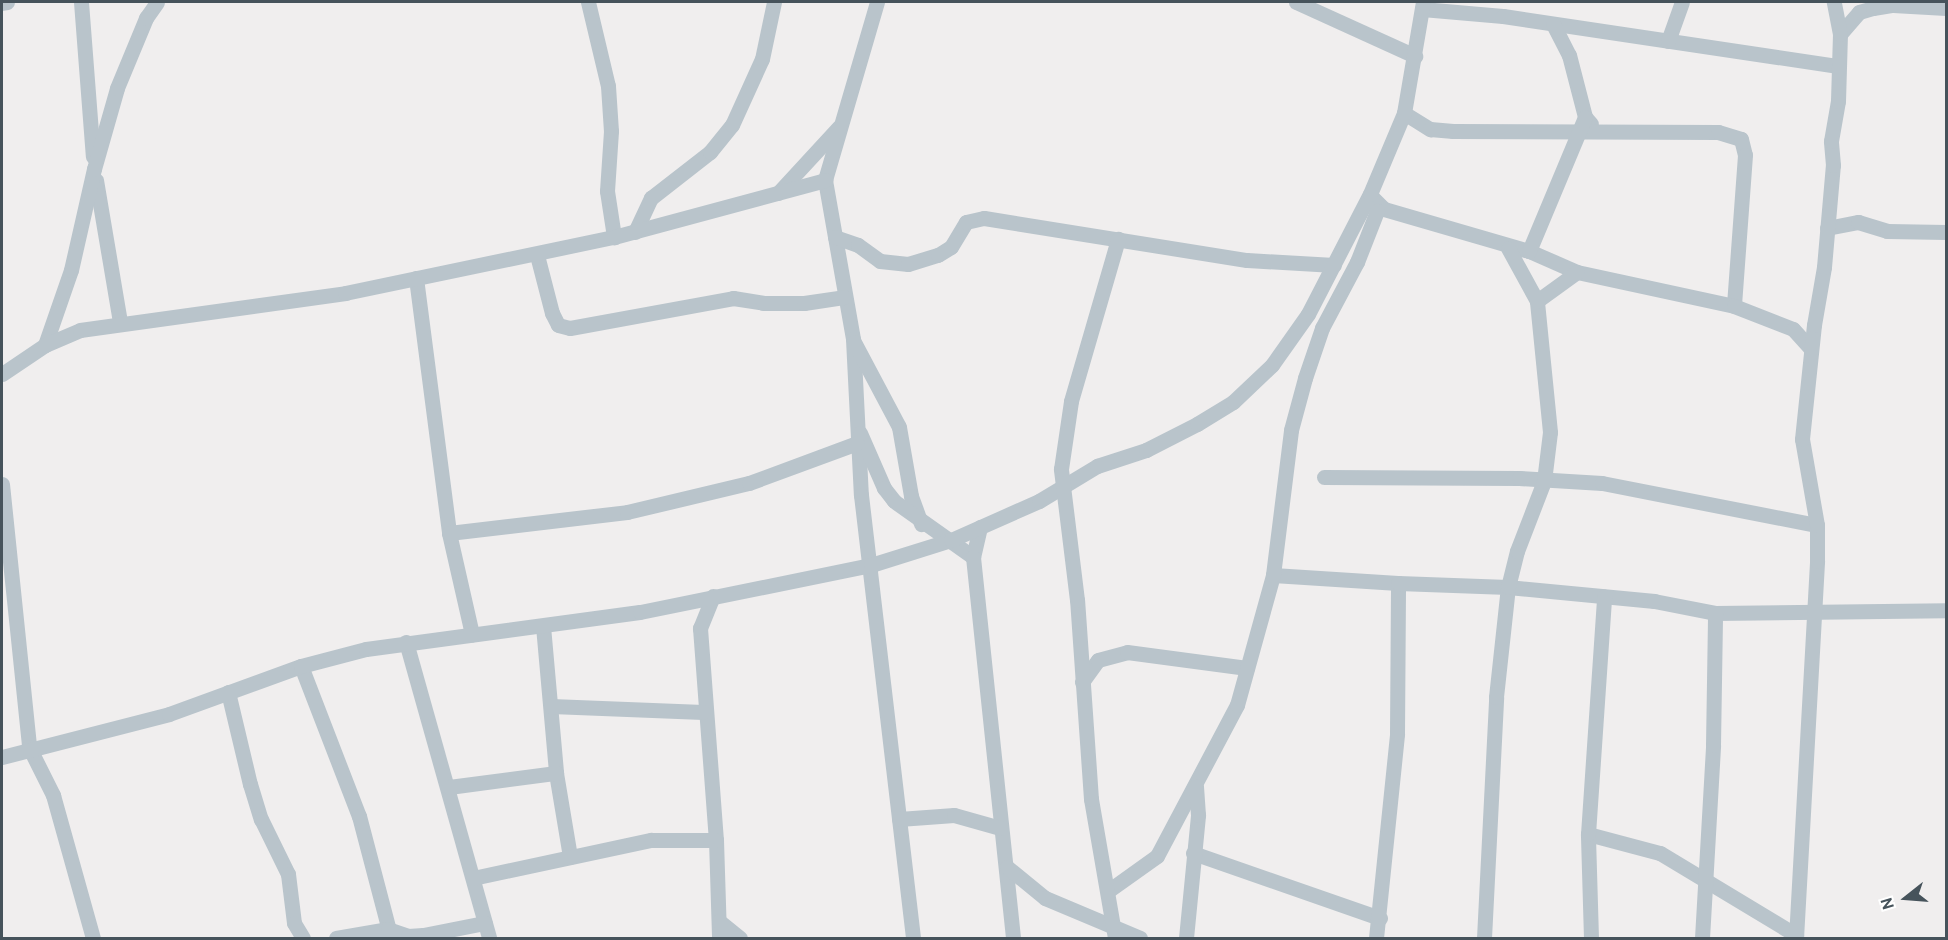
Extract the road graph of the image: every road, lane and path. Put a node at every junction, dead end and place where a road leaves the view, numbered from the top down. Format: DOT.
graph roads {
  1 [pos="7,2"];
  2 [pos="81,2"];
  3 [pos="92,2"];
  4 [pos="157,2"];
  5 [pos="588,2"];
  6 [pos="774,2"];
  7 [pos="877,2"];
  8 [pos="1296,2"];
  9 [pos="1682,2"];
  10 [pos="1834,2"];
  11 [pos="1839,2"];
  12 [pos="2,3"];
  13 [pos="1423,5"];
  14 [pos="1947,8"];
  15 [pos="1859,12"];
  16 [pos="84,18"];
  17 [pos="1553,24"];
  18 [pos="1583,29"];
  19 [pos="1840,34"];
  20 [pos="1668,41"];
  21 [pos="1569,55"];
  22 [pos="1415,56"];
  23 [pos="1838,66"];
  24 [pos="1404,113"];
  25 [pos="1585,117"];
  26 [pos="842,124"];
  27 [pos="1578,132"];
  28 [pos="1599,132"];
  29 [pos="94,169"];
  30 [pos="825,180"];
  31 [pos="778,193"];
  32 [pos="1370,194"];
  33 [pos="1380,210"];
  34 [pos="1357,217"];
  35 [pos="1827,228"];
  36 [pos="635,232"];
  37 [pos="1947,232"];
  38 [pos="614,237"];
  39 [pos="835,237"];
  40 [pos="1118,239"];
  41 [pos="1508,248"];
  42 [pos="1529,252"];
  43 [pos="537,255"];
  44 [pos="1334,265"];
  45 [pos="1577,272"];
  46 [pos="416,278"];
  47 [pos="844,297"];
  48 [pos="1537,301"];
  49 [pos="1734,306"];
  50 [pos="120,322"];
  51 [pos="1814,325"];
  52 [pos="1793,329"];
  53 [pos="853,339"];
  54 [pos="45,345"];
  55 [pos="1811,349"];
  56 [pos="2,374"];
  57 [pos="858,427"];
  58 [pos="857,444"];
  59 [pos="1324,477"];
  60 [pos="1519,478"];
  61 [pos="1544,481"];
  62 [pos="2,484"];
  63 [pos="1062,488"];
  64 [pos="1039,501"];
  65 [pos="1534,502"];
  66 [pos="1065,517"];
  67 [pos="921,524"];
  68 [pos="1817,525"];
  69 [pos="980,527"];
  70 [pos="449,533"];
  71 [pos="951,540"];
  72 [pos="972,557"];
  73 [pos="871,565"];
  74 [pos="1273,575"];
  75 [pos="1398,583"];
  76 [pos="1508,587"];
  77 [pos="713,596"];
  78 [pos="1604,597"];
  79 [pos="685,601"];
  80 [pos="1947,610"];
  81 [pos="1715,613"];
  82 [pos="1813,615"];
  83 [pos="543,626"];
  84 [pos="700,628"];
  85 [pos="472,634"];
  86 [pos="406,642"];
  87 [pos="302,666"];
  88 [pos="1247,668"];
  89 [pos="1082,682"];
  90 [pos="228,692"];
  91 [pos="552,706"];
  92 [pos="704,712"];
  93 [pos="29,747"];
  94 [pos="2,757"];
  95 [pos="556,773"];
  96 [pos="1196,786"];
  97 [pos="449,787"];
  98 [pos="898,819"];
  99 [pos="1000,828"];
  100 [pos="1588,834"];
  101 [pos="716,840"];
  102 [pos="1193,853"];
  103 [pos="570,856"];
  104 [pos="1007,867"];
  105 [pos="473,878"];
  106 [pos="1706,878"];
  107 [pos="1108,891"];
  108 [pos="1380,918"];
  109 [pos="719,921"];
  110 [pos="485,923"];
  111 [pos="389,934"];
  112 [pos="1115,934"];
  113 [pos="1796,937"];
  114 [pos="93,939"];
  115 [pos="303,939"];
  116 [pos="336,939"];
  117 [pos="489,939"];
  118 [pos="719,939"];
  119 [pos="740,939"];
  120 [pos="913,939"];
  121 [pos="1013,939"];
  122 [pos="1140,939"];
  123 [pos="1186,939"];
  124 [pos="1376,939"];
  125 [pos="1484,939"];
  126 [pos="1591,939"];
  127 [pos="1702,939"];
  1 -- 12 [label="street"];
  2 -- 16 [label="street"];
  3 -- 16 [label="street"];
  4 -- 29 [label="street"];
  5 -- 38 [label="street"];
  6 -- 36 [label="street"];
  7 -- 26 [label="street"];
  8 -- 22 [label="street"];
  9 -- 20 [label="street"];
  10 -- 19 [label="street"];
  11 -- 15 [label="street"];
  13 -- 17 [label="street"];
  13 -- 22 [label="street"];
  14 -- 15 [label="street"];
  15 -- 19 [label="street"];
  16 -- 29 [label="street"];
  17 -- 18 [label="street"];
  17 -- 21 [label="street"];
  18 -- 20 [label="street"];
  18 -- 21 [label="street"];
  19 -- 23 [label="street"];
  20 -- 23 [label="street"];
  21 -- 25 [label="street"];
  22 -- 24 [label="street"];
  23 -- 35 [label="street"];
  24 -- 27 [label="street"];
  24 -- 32 [label="street"];
  25 -- 27 [label="street"];
  25 -- 28 [label="street"];
  26 -- 30 [label="street"];
  26 -- 31 [label="street"];
  27 -- 28 [label="street"];
  27 -- 42 [label="street"];
  28 -- 49 [label="street"];
  29 -- 50 [label="street"];
  29 -- 54 [label="street"];
  30 -- 31 [label="street"];
  30 -- 39 [label="street"];
  31 -- 36 [label="street"];
  32 -- 33 [label="street"];
  32 -- 34 [label="street"];
  33 -- 34 [label="street"];
  33 -- 41 [label="street"];
  33 -- 74 [label="street"];
  34 -- 44 [label="street"];
  35 -- 37 [label="street"];
  35 -- 51 [label="street"];
  36 -- 38 [label="street"];
  38 -- 43 [label="street"];
  39 -- 40 [label="street"];
  39 -- 47 [label="street"];
  40 -- 44 [label="street"];
  40 -- 63 [label="street"];
  41 -- 42 [label="street"];
  41 -- 48 [label="street"];
  42 -- 45 [label="street"];
  43 -- 46 [label="street"];
  43 -- 47 [label="street"];
  44 -- 63 [label="street"];
  45 -- 48 [label="street"];
  45 -- 49 [label="street"];
  46 -- 50 [label="street"];
  46 -- 70 [label="street"];
  47 -- 53 [label="street"];
  48 -- 61 [label="street"];
  49 -- 52 [label="street"];
  50 -- 54 [label="street"];
  51 -- 52 [label="street"];
  51 -- 55 [label="street"];
  52 -- 55 [label="street"];
  53 -- 57 [label="street"];
  53 -- 67 [label="street"];
  54 -- 56 [label="street"];
  55 -- 68 [label="street"];
  57 -- 58 [label="street"];
  57 -- 67 [label="street"];
  58 -- 70 [label="street"];
  58 -- 73 [label="street"];
  59 -- 60 [label="street"];
  60 -- 61 [label="street"];
  60 -- 65 [label="street"];
  61 -- 65 [label="street"];
  61 -- 68 [label="street"];
  62 -- 93 [label="street"];
  63 -- 64 [label="street"];
  63 -- 66 [label="street"];
  64 -- 66 [label="street"];
  64 -- 69 [label="street"];
  65 -- 76 [label="street"];
  66 -- 89 [label="street"];
  67 -- 71 [label="street"];
  68 -- 82 [label="street"];
  69 -- 71 [label="street"];
  69 -- 72 [label="street"];
  70 -- 85 [label="street"];
  71 -- 72 [label="street"];
  71 -- 73 [label="street"];
  72 -- 99 [label="street"];
  73 -- 77 [label="street"];
  73 -- 98 [label="street"];
  74 -- 75 [label="street"];
  74 -- 88 [label="street"];
  75 -- 76 [label="street"];
  75 -- 108 [label="street"];
  76 -- 78 [label="street"];
  76 -- 125 [label="street"];
  77 -- 79 [label="street"];
  77 -- 84 [label="street"];
  78 -- 81 [label="street"];
  78 -- 100 [label="street"];
  79 -- 83 [label="street"];
  79 -- 84 [label="street"];
  80 -- 82 [label="street"];
  81 -- 82 [label="street"];
  81 -- 106 [label="street"];
  82 -- 113 [label="street"];
  83 -- 85 [label="street"];
  83 -- 91 [label="street"];
  84 -- 92 [label="street"];
  85 -- 86 [label="street"];
  86 -- 87 [label="street"];
  86 -- 97 [label="street"];
  87 -- 90 [label="street"];
  87 -- 111 [label="street"];
  88 -- 89 [label="street"];
  88 -- 96 [label="street"];
  89 -- 107 [label="street"];
  90 -- 93 [label="street"];
  90 -- 115 [label="street"];
  91 -- 92 [label="street"];
  91 -- 95 [label="street"];
  92 -- 101 [label="street"];
  93 -- 94 [label="street"];
  93 -- 114 [label="street"];
  95 -- 97 [label="street"];
  95 -- 103 [label="street"];
  96 -- 102 [label="street"];
  96 -- 107 [label="street"];
  97 -- 105 [label="street"];
  98 -- 99 [label="street"];
  98 -- 120 [label="street"];
  99 -- 104 [label="street"];
  100 -- 106 [label="street"];
  100 -- 126 [label="street"];
  101 -- 103 [label="street"];
  101 -- 109 [label="street"];
  102 -- 108 [label="street"];
  102 -- 123 [label="street"];
  103 -- 105 [label="street"];
  104 -- 112 [label="street"];
  104 -- 121 [label="street"];
  105 -- 110 [label="street"];
  106 -- 113 [label="street"];
  106 -- 127 [label="street"];
  107 -- 112 [label="street"];
  108 -- 124 [label="street"];
  109 -- 118 [label="street"];
  109 -- 119 [label="street"];
  110 -- 111 [label="street"];
  110 -- 117 [label="street"];
  111 -- 116 [label="street"];
  112 -- 122 [label="street"];
}
